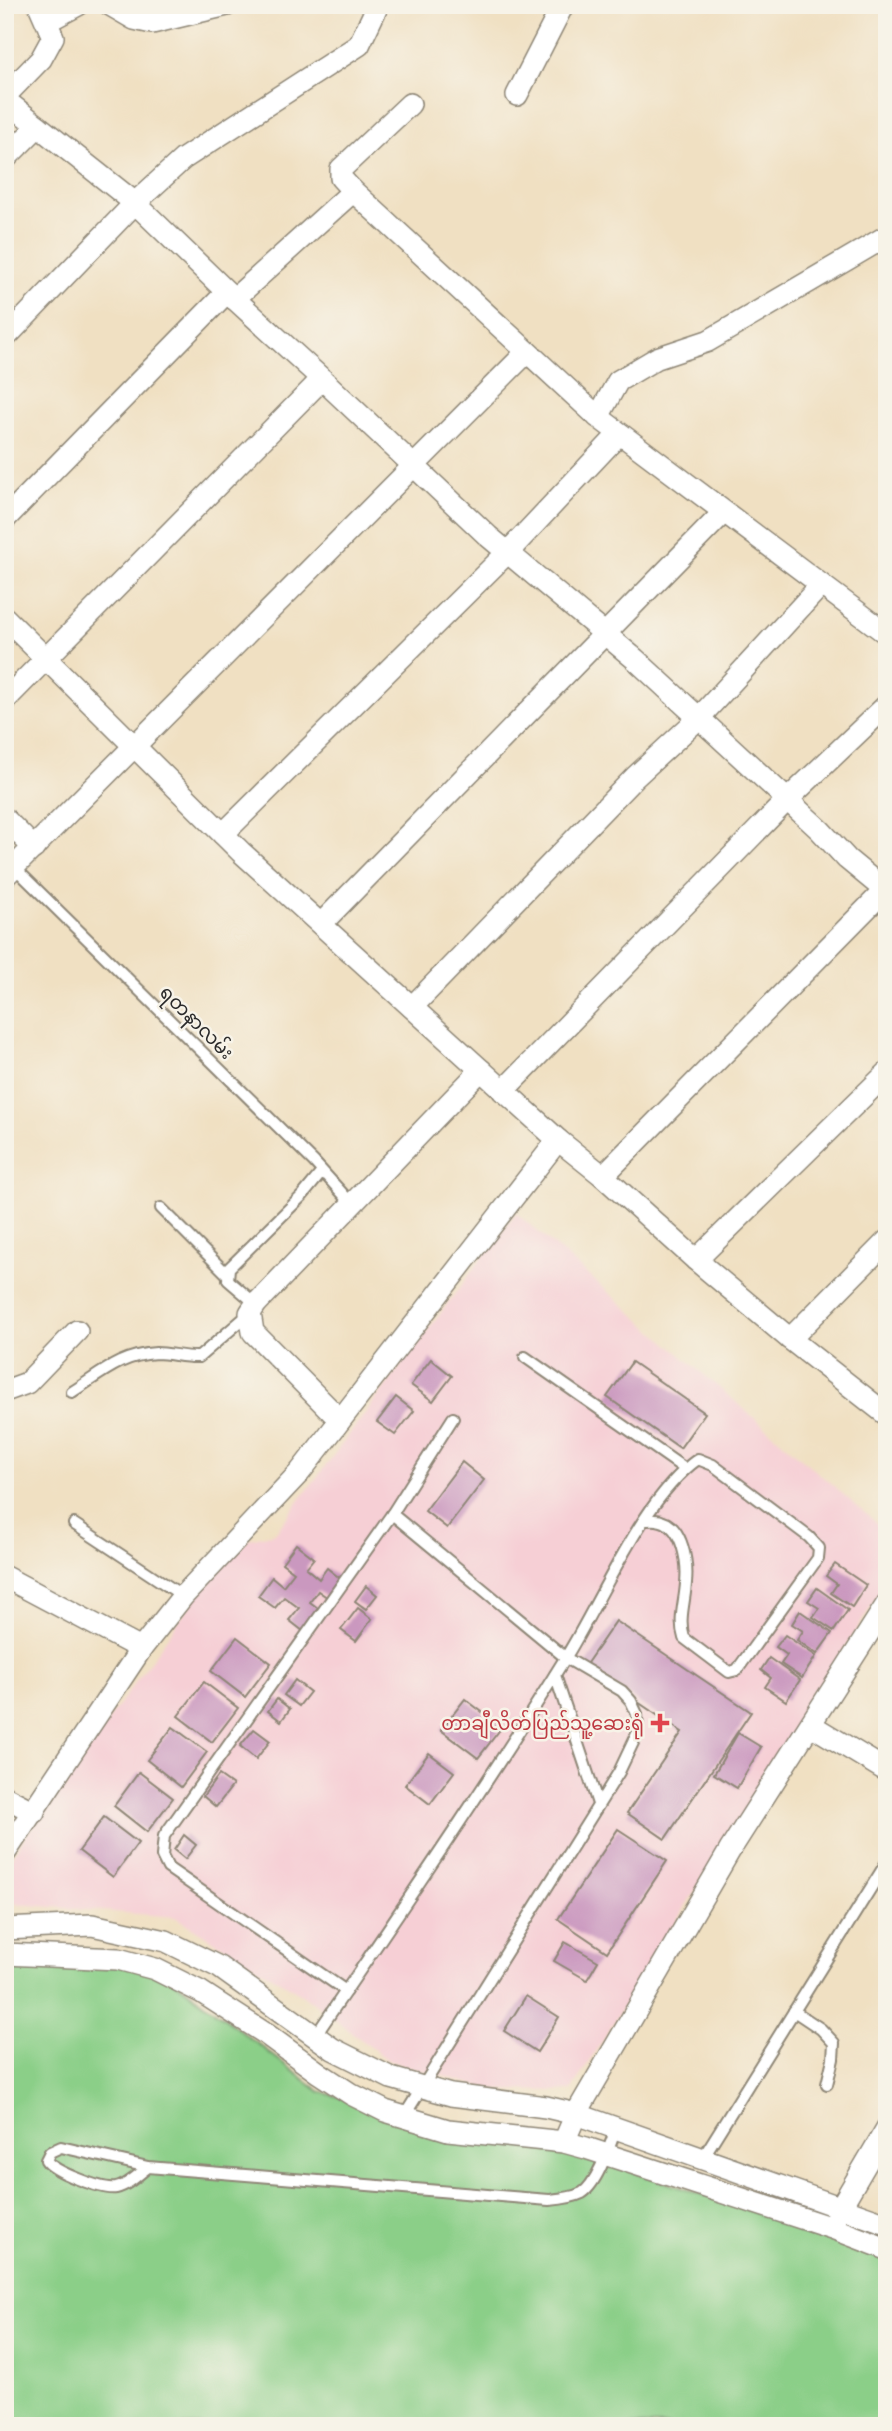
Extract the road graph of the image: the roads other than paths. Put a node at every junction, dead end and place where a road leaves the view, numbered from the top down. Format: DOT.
graph roads {
  1 [pos="78,5"];
  2 [pos="110,5"];
  3 [pos="227,5"];
  4 [pos="378,5"];
  5 [pos="563,5"];
  6 [pos="44,13"];
  7 [pos="517,95"];
  8 [pos="5,98"];
  9 [pos="410,104"];
  10 [pos="37,126"];
  11 [pos="5,159"];
  12 [pos="352,190"];
  13 [pos="135,203"];
  14 [pos="887,236"];
  15 [pos="230,296"];
  16 [pos="5,338"];
  17 [pos="526,353"];
  18 [pos="322,379"];
  19 [pos="598,417"];
  20 [pos="619,433"];
  21 [pos="414,466"];
  22 [pos="724,512"];
  23 [pos="5,519"];
  24 [pos="508,552"];
  25 [pos="821,585"];
  26 [pos="5,618"];
  27 [pos="605,633"];
  28 [pos="887,634"];
  29 [pos="46,659"];
  30 [pos="5,700"];
  31 [pos="887,705"];
  32 [pos="699,718"];
  33 [pos="136,746"];
  34 [pos="786,801"];
  35 [pos="5,819"];
  36 [pos="223,834"];
  37 [pos="34,848"];
  38 [pos="10,871"];
  39 [pos="886,891"];
  40 [pos="321,924"];
  41 [pos="412,1007"];
  42 [pos="481,1070"];
  43 [pos="887,1073"];
  44 [pos="503,1090"];
  45 [pos="558,1140"];
  46 [pos="322,1172"];
  47 [pos="603,1176"];
  48 [pos="352,1204"];
  49 [pos="161,1209"];
  50 [pos="887,1241"];
  51 [pos="696,1260"];
  52 [pos="227,1274"];
  53 [pos="253,1308"];
  54 [pos="77,1331"];
  55 [pos="790,1339"];
  56 [pos="525,1357"];
  57 [pos="5,1391"];
  58 [pos="72,1392"];
  59 [pos="887,1415"];
  60 [pos="453,1418"];
  61 [pos="340,1420"];
  62 [pos="685,1469"];
  63 [pos="392,1514"];
  64 [pos="644,1520"];
  65 [pos="74,1524"];
  66 [pos="5,1577"];
  67 [pos="183,1596"];
  68 [pos="887,1604"];
  69 [pos="141,1649"];
  70 [pos="566,1658"];
  71 [pos="555,1675"];
  72 [pos="811,1725"];
  73 [pos="887,1771"];
  74 [pos="5,1797"];
  75 [pos="598,1804"];
  76 [pos="34,1812"];
  77 [pos="5,1853"];
  78 [pos="887,1862"];
  79 [pos="5,1928"];
  80 [pos="5,1954"];
  81 [pos="346,1991"];
  82 [pos="794,2011"];
  83 [pos="316,2035"];
  84 [pos="827,2084"];
  85 [pos="421,2086"];
  86 [pos="576,2114"];
  87 [pos="403,2118"];
  88 [pos="887,2128"];
  89 [pos="616,2129"];
  90 [pos="564,2142"];
  91 [pos="606,2154"];
  92 [pos="702,2159"];
  93 [pos="148,2167"];
  94 [pos="836,2218"];
  95 [pos="887,2224"];
  96 [pos="887,2249"];
  1 -- 6 [label="street"];
  2 -- 3 [label="street"];
  4 -- 13 [label="street"];
  5 -- 7 [label="street"];
  6 -- 8 [label="street"];
  8 -- 10 [label="street"];
  9 -- 12 [label="street"];
  10 -- 11 [label="street"];
  10 -- 13 [label="street"];
  12 -- 15 [label="street"];
  12 -- 17 [label="street"];
  13 -- 15 [label="street"];
  13 -- 16 [label="street"];
  14 -- 19 [label="street"];
  15 -- 18 [label="street"];
  15 -- 23 [label="street"];
  17 -- 19 [label="street"];
  17 -- 21 [label="street"];
  18 -- 21 [label="street"];
  18 -- 29 [label="street"];
  19 -- 20 [label="street"];
  20 -- 22 [label="street"];
  20 -- 24 [label="street"];
  21 -- 24 [label="street"];
  21 -- 33 [label="street"];
  22 -- 25 [label="street"];
  22 -- 27 [label="street"];
  24 -- 27 [label="street"];
  24 -- 36 [label="street"];
  25 -- 28 [label="street"];
  25 -- 32 [label="street"];
  26 -- 29 [label="street"];
  27 -- 32 [label="street"];
  27 -- 40 [label="street"];
  29 -- 30 [label="street"];
  29 -- 33 [label="street"];
  31 -- 34 [label="street"];
  32 -- 34 [label="street"];
  32 -- 41 [label="street"];
  33 -- 36 [label="street"];
  33 -- 37 [label="street"];
  34 -- 39 [label="street"];
  34 -- 44 [label="street"];
  35 -- 37 [label="street"];
  36 -- 40 [label="street"];
  37 -- 38 [label="street"];
  38 -- 46 [label="lane, ရတနာလမ်း"];
  39 -- 47 [label="street"];
  40 -- 41 [label="street"];
  41 -- 42 [label="street"];
  42 -- 44 [label="street"];
  42 -- 48 [label="street"];
  43 -- 51 [label="street"];
  44 -- 45 [label="street"];
  45 -- 47 [label="street"];
  45 -- 61 [label="street"];
  46 -- 48 [label="lane, ရတနာလမ်း"];
  46 -- 52 [label="lane"];
  47 -- 51 [label="street"];
  48 -- 53 [label="street"];
  49 -- 52 [label="lane"];
  50 -- 55 [label="street"];
  51 -- 55 [label="street"];
  52 -- 53 [label="lane"];
  53 -- 58 [label="lane"];
  53 -- 61 [label="street"];
  54 -- 57 [label="street"];
  55 -- 59 [label="street"];
  56 -- 62 [label="lane"];
  60 -- 63 [label="lane"];
  61 -- 67 [label="street"];
  62 -- 64 [label="lane"];
  62 -- 64 [label="lane"];
  63 -- 70 [label="lane"];
  63 -- 81 [label="lane"];
  64 -- 70 [label="lane"];
  65 -- 67 [label="lane"];
  66 -- 69 [label="street"];
  67 -- 69 [label="street"];
  68 -- 72 [label="street"];
  69 -- 76 [label="street"];
  70 -- 71 [label="lane"];
  70 -- 75 [label="lane"];
  71 -- 75 [label="lane"];
  71 -- 81 [label="lane"];
  72 -- 73 [label="street"];
  72 -- 86 [label="street"];
  74 -- 76 [label="street"];
  75 -- 85 [label="lane"];
  76 -- 77 [label="street"];
  78 -- 82 [label="lane"];
  79 -- 83 [label="street"];
  80 -- 87 [label="street"];
  81 -- 83 [label="lane"];
  82 -- 84 [label="lane"];
  82 -- 92 [label="lane"];
  83 -- 85 [label="street"];
  85 -- 86 [label="street"];
  85 -- 87 [label="lane"];
  86 -- 89 [label="street"];
  86 -- 90 [label="street"];
  87 -- 90 [label="street"];
  88 -- 94 [label="street"];
  89 -- 91 [label="lane"];
  89 -- 92 [label="street"];
  90 -- 91 [label="street"];
  91 -- 93 [label="lane"];
  91 -- 94 [label="street"];
  92 -- 94 [label="street"];
  93 -- 93 [label="lane"];
  94 -- 95 [label="street"];
  94 -- 96 [label="street"];
}
